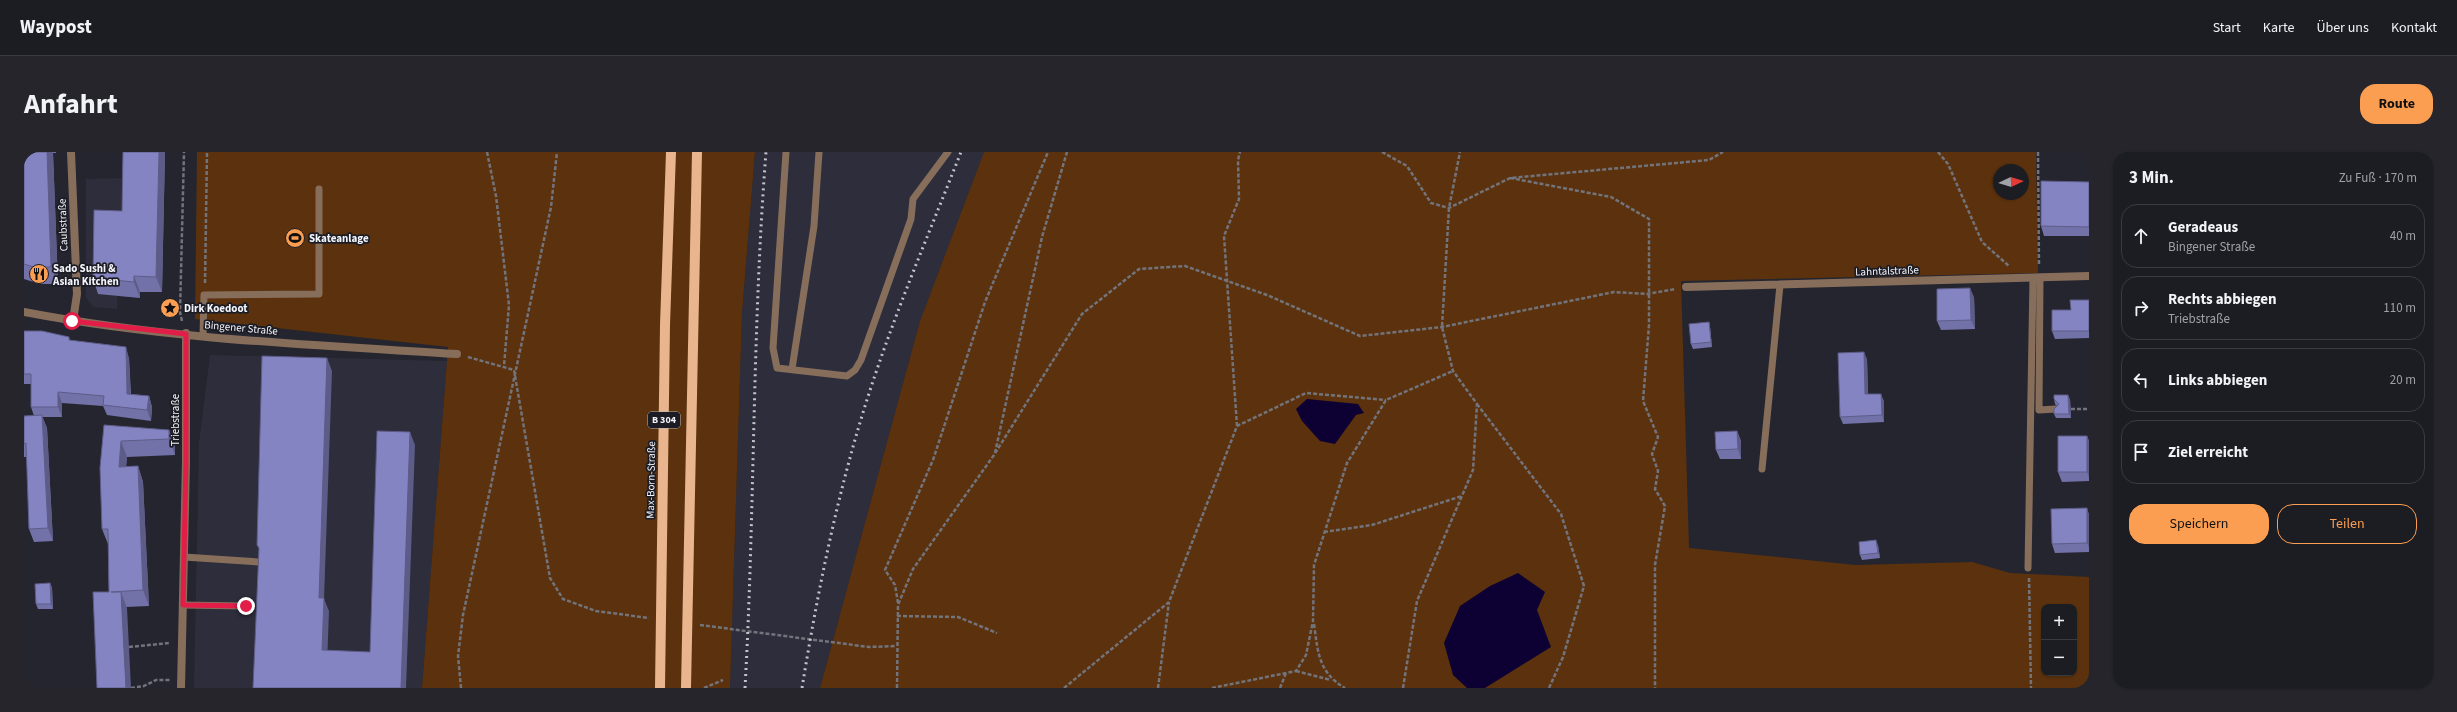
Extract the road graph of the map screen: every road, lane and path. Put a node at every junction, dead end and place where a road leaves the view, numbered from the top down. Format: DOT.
graph roads {
  1 [pos="71,152"];
  2 [pos="184,152"];
  3 [pos="207,152"];
  4 [pos="487,152"];
  5 [pos="557,152"];
  6 [pos="671,152"];
  7 [pos="698,152"];
  8 [pos="786,152"];
  9 [pos="819,152"];
  10 [pos="948,152"];
  11 [pos="1048,152"];
  12 [pos="1067,152"];
  13 [pos="1240,152"];
  14 [pos="1382,152"];
  15 [pos="1460,152"];
  16 [pos="1723,152"];
  17 [pos="1938,152"];
  18 [pos="2038,152"];
  19 [pos="1510,178"];
  20 [pos="318,189"];
  21 [pos="1449,208"];
  22 [pos="2089,276"];
  23 [pos="2022,278"];
  24 [pos="2036,278"];
  25 [pos="1227,280"];
  26 [pos="1780,285"];
  27 [pos="1686,287"];
  28 [pos="1647,294"];
  29 [pos="204,296"];
  30 [pos="24,312"];
  31 [pos="72,321"];
  32 [pos="1442,327"];
  33 [pos="186,334"];
  34 [pos="203,336"];
  35 [pos="456,354"];
  36 [pos="504,366"];
  37 [pos="792,369"];
  38 [pos="514,370"];
  39 [pos="1453,371"];
  40 [pos="1386,400"];
  41 [pos="1477,404"];
  42 [pos="2056,409"];
  43 [pos="2071,409"];
  44 [pos="2089,409"];
  45 [pos="1237,426"];
  46 [pos="994,455"];
  47 [pos="1762,469"];
  48 [pos="1462,496"];
  49 [pos="1324,532"];
  50 [pos="184,557"];
  51 [pos="259,562"];
  52 [pos="2028,568"];
  53 [pos="1169,602"];
  54 [pos="183,605"];
  55 [pos="898,605"];
  56 [pos="246,606"];
  57 [pos="897,616"];
  58 [pos="651,618"];
  59 [pos="1313,622"];
  60 [pos="697,625"];
  61 [pos="997,633"];
  62 [pos="182,642"];
  63 [pos="896,646"];
  64 [pos="129,647"];
  65 [pos="1296,672"];
  66 [pos="1286,673"];
  67 [pos="181,679"];
  68 [pos="723,680"];
  69 [pos="1332,680"];
  70 [pos="131,688"];
  71 [pos="181,688"];
  72 [pos="461,688"];
  73 [pos="660,688"];
  74 [pos="686,688"];
  75 [pos="704,688"];
  76 [pos="896,688"];
  77 [pos="1064,688"];
  78 [pos="1158,688"];
  79 [pos="1212,688"];
  80 [pos="1280,688"];
  81 [pos="1345,688"];
  82 [pos="1403,688"];
  83 [pos="1549,688"];
  84 [pos="1655,688"];
  85 [pos="2031,688"];
  1 -- 31 [label="street, Caubstraße"];
  2 -- 33 [label="path"];
  3 -- 29 [label="path"];
  4 -- 36 [label="path"];
  5 -- 38 [label="path"];
  6 -- 73 [label="main road, Max-Born-Straße / B 304"];
  7 -- 74 [label="main road, B 304"];
  8 -- 37 [label="lane"];
  9 -- 37 [label="lane"];
  10 -- 37 [label="lane"];
  11 -- 55 [label="path"];
  12 -- 46 [label="path"];
  13 -- 25 [label="path"];
  14 -- 21 [label="path"];
  15 -- 21 [label="path"];
  16 -- 19 [label="path"];
  17 -- 23 [label="path"];
  18 -- 24 [label="path"];
  19 -- 21 [label="path"];
  19 -- 28 [label="path"];
  20 -- 29 [label="lane"];
  21 -- 32 [label="path"];
  22 -- 24 [label="street, Lahntalstraße"];
  23 -- 24 [label="street, Lahntalstraße"];
  23 -- 26 [label="street, Lahntalstraße"];
  24 -- 42 [label="lane"];
  24 -- 52 [label="lane"];
  25 -- 32 [label="path"];
  25 -- 45 [label="path"];
  25 -- 46 [label="path"];
  26 -- 27 [label="street, Lahntalstraße"];
  26 -- 47 [label="lane"];
  27 -- 28 [label="path"];
  28 -- 32 [label="path"];
  28 -- 84 [label="path"];
  29 -- 34 [label="lane"];
  30 -- 31 [label="street, Bingener Straße"];
  31 -- 33 [label="street, Bingener Straße"];
  32 -- 39 [label="path"];
  33 -- 34 [label="street, Bingener Straße"];
  33 -- 50 [label="street, Triebstraße"];
  34 -- 35 [label="street, Bingener Straße"];
  35 -- 36 [label="path"];
  36 -- 38 [label="path"];
  38 -- 58 [label="path"];
  38 -- 72 [label="path"];
  39 -- 40 [label="path"];
  39 -- 41 [label="path"];
  40 -- 45 [label="path"];
  40 -- 49 [label="path"];
  41 -- 48 [label="path"];
  41 -- 83 [label="path"];
  43 -- 44 [label="path"];
  45 -- 53 [label="path"];
  46 -- 55 [label="path"];
  48 -- 49 [label="path"];
  48 -- 82 [label="path"];
  49 -- 59 [label="path"];
  50 -- 51 [label="lane"];
  50 -- 54 [label="street, Triebstraße"];
  52 -- 85 [label="path"];
  53 -- 77 [label="path"];
  53 -- 78 [label="path"];
  54 -- 56 [label="lane"];
  54 -- 62 [label="street, Triebstraße"];
  55 -- 57 [label="path"];
  57 -- 61 [label="path"];
  57 -- 63 [label="path"];
  59 -- 65 [label="path"];
  59 -- 69 [label="path"];
  60 -- 63 [label="path"];
  62 -- 64 [label="path"];
  62 -- 67 [label="street, Triebstraße"];
  63 -- 76 [label="path"];
  65 -- 66 [label="path"];
  65 -- 69 [label="path"];
  66 -- 79 [label="path"];
  66 -- 80 [label="path"];
  67 -- 70 [label="path"];
  67 -- 71 [label="street, Triebstraße"];
  68 -- 75 [label="path"];
  69 -- 81 [label="path"];
}
